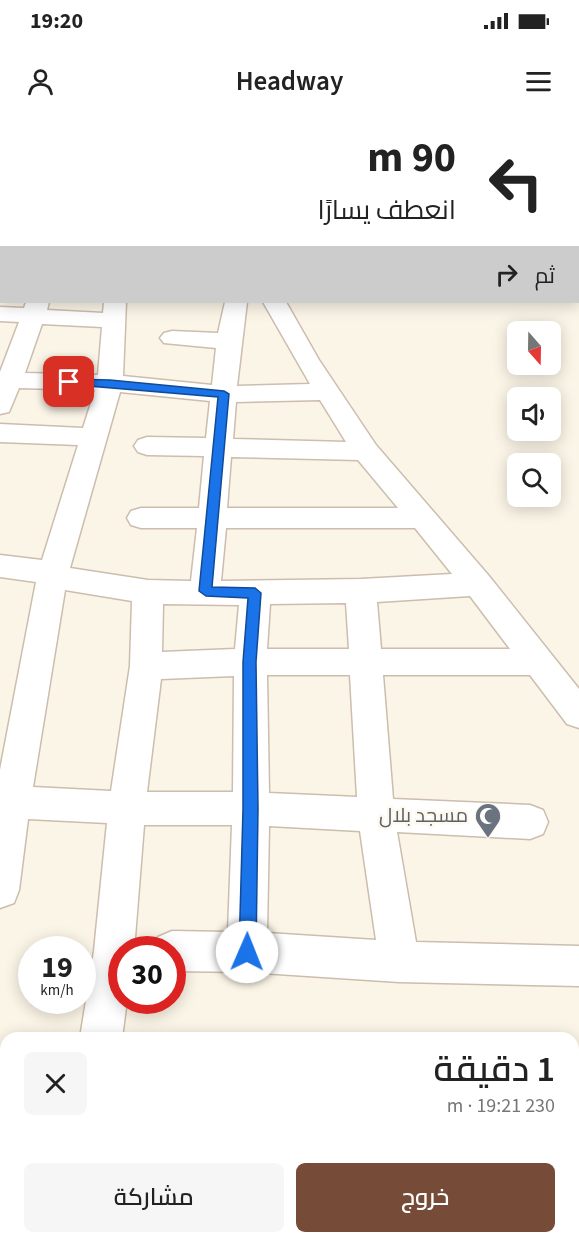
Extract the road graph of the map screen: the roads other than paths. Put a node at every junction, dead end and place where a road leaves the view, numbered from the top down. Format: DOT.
graph roads {
  1 [pos="579,180"];
  2 [pos="579,217"];
  3 [pos="236,303"];
  4 [pos="276,303"];
  5 [pos="36,309"];
  6 [pos="114,311"];
  7 [pos="0,314"];
  8 [pos="172,338"];
  9 [pos="229,341"];
  10 [pos="4,380"];
  11 [pos="110,383"];
  12 [pos="327,392"];
  13 [pos="224,394"];
  14 [pos="0,406"];
  15 [pos="0,433"];
  16 [pos="92,437"];
  17 [pos="147,446"];
  18 [pos="219,449"];
  19 [pos="366,452"];
  20 [pos="141,518"];
  21 [pos="423,518"];
  22 [pos="212,519"];
  23 [pos="0,566"];
  24 [pos="52,577"];
  25 [pos="478,584"];
  26 [pos="206,591"];
  27 [pos="361,591"];
  28 [pos="148,592"];
  29 [pos="255,593"];
  30 [pos="250,662"];
  31 [pos="364,662"];
  32 [pos="539,662"];
  33 [pos="146,666"];
  34 [pos="579,714"];
  35 [pos="12,802"];
  36 [pos="128,808"];
  37 [pos="251,809"];
  38 [pos="376,816"];
  39 [pos="530,822"];
  40 [pos="0,890"];
  41 [pos="119,936"];
  42 [pos="186,951"];
  43 [pos="247,952"];
  44 [pos="399,962"];
  45 [pos="579,966"];
  46 [pos="108,1002"];
  47 [pos="102,1032"];
  1 -- 2 [label="street"];
  3 -- 9 [label="street"];
  4 -- 12 [label="street"];
  5 -- 6 [label="street"];
  5 -- 7 [label="street"];
  5 -- 10 [label="street"];
  6 -- 11 [label="street"];
  8 -- 9 [label="street"];
  9 -- 13 [label="street"];
  10 -- 11 [label="street"];
  10 -- 14 [label="street"];
  11 -- 13 [label="street"];
  11 -- 16 [label="street"];
  12 -- 13 [label="street"];
  12 -- 19 [label="street"];
  13 -- 18 [label="street"];
  15 -- 16 [label="street"];
  16 -- 24 [label="street"];
  17 -- 18 [label="street"];
  18 -- 19 [label="street"];
  18 -- 22 [label="street"];
  19 -- 21 [label="street"];
  20 -- 22 [label="street"];
  21 -- 22 [label="street"];
  21 -- 25 [label="street"];
  22 -- 26 [label="street"];
  23 -- 24 [label="street"];
  24 -- 28 [label="street"];
  24 -- 35 [label="street"];
  25 -- 27 [label="street"];
  25 -- 32 [label="street"];
  26 -- 28 [label="street"];
  26 -- 29 [label="street"];
  27 -- 29 [label="street"];
  27 -- 31 [label="street"];
  28 -- 33 [label="street"];
  29 -- 30 [label="street"];
  30 -- 31 [label="street"];
  30 -- 33 [label="street"];
  30 -- 37 [label="street"];
  31 -- 32 [label="street"];
  31 -- 38 [label="street"];
  32 -- 34 [label="street"];
  33 -- 36 [label="street"];
  35 -- 36 [label="street"];
  35 -- 40 [label="street"];
  36 -- 37 [label="street"];
  36 -- 41 [label="street"];
  37 -- 38 [label="street"];
  37 -- 43 [label="street"];
  38 -- 39 [label="street"];
  38 -- 44 [label="street"];
  42 -- 43 [label="street"];
  43 -- 44 [label="street"];
  44 -- 45 [label="street"];
  46 -- 47 [label="street"];
}
